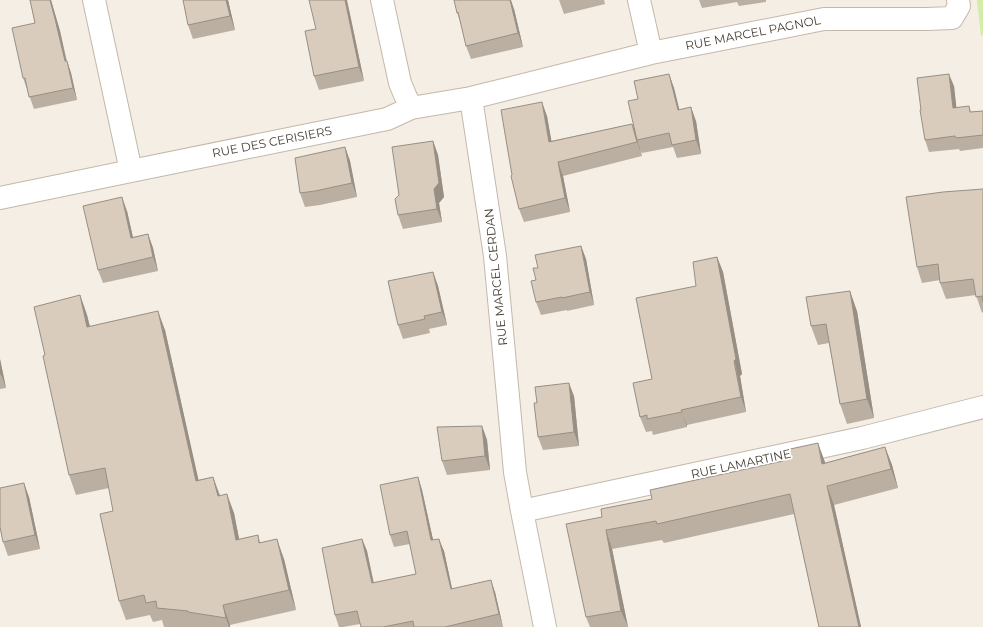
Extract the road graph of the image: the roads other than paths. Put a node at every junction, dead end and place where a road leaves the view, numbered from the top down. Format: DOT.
graph roads {
  1 [pos="94,0"];
  2 [pos="382,0"];
  3 [pos="639,0"];
  4 [pos="955,9"];
  5 [pos="651,53"];
  6 [pos="471,98"];
  7 [pos="411,108"];
  8 [pos="131,171"];
  9 [pos="0,198"];
  10 [pos="983,407"];
  11 [pos="522,511"];
  12 [pos="545,627"];
  1 -- 8 [label="street"];
  2 -- 7 [label="street"];
  3 -- 5 [label="street"];
  4 -- 5 [label="street, RUE MARCEL PAGNOL"];
  5 -- 6 [label="street, RUE MARCEL PAGNOL"];
  6 -- 7 [label="street"];
  6 -- 11 [label="street, RUE MARCEL CERDAN"];
  7 -- 8 [label="street, RUE DES CERISIERS"];
  8 -- 9 [label="street, RUE DES CERISIERS"];
  10 -- 11 [label="street, RUE LAMARTINE"];
  11 -- 12 [label="street, RUE MARCEL CERDAN"];
}
